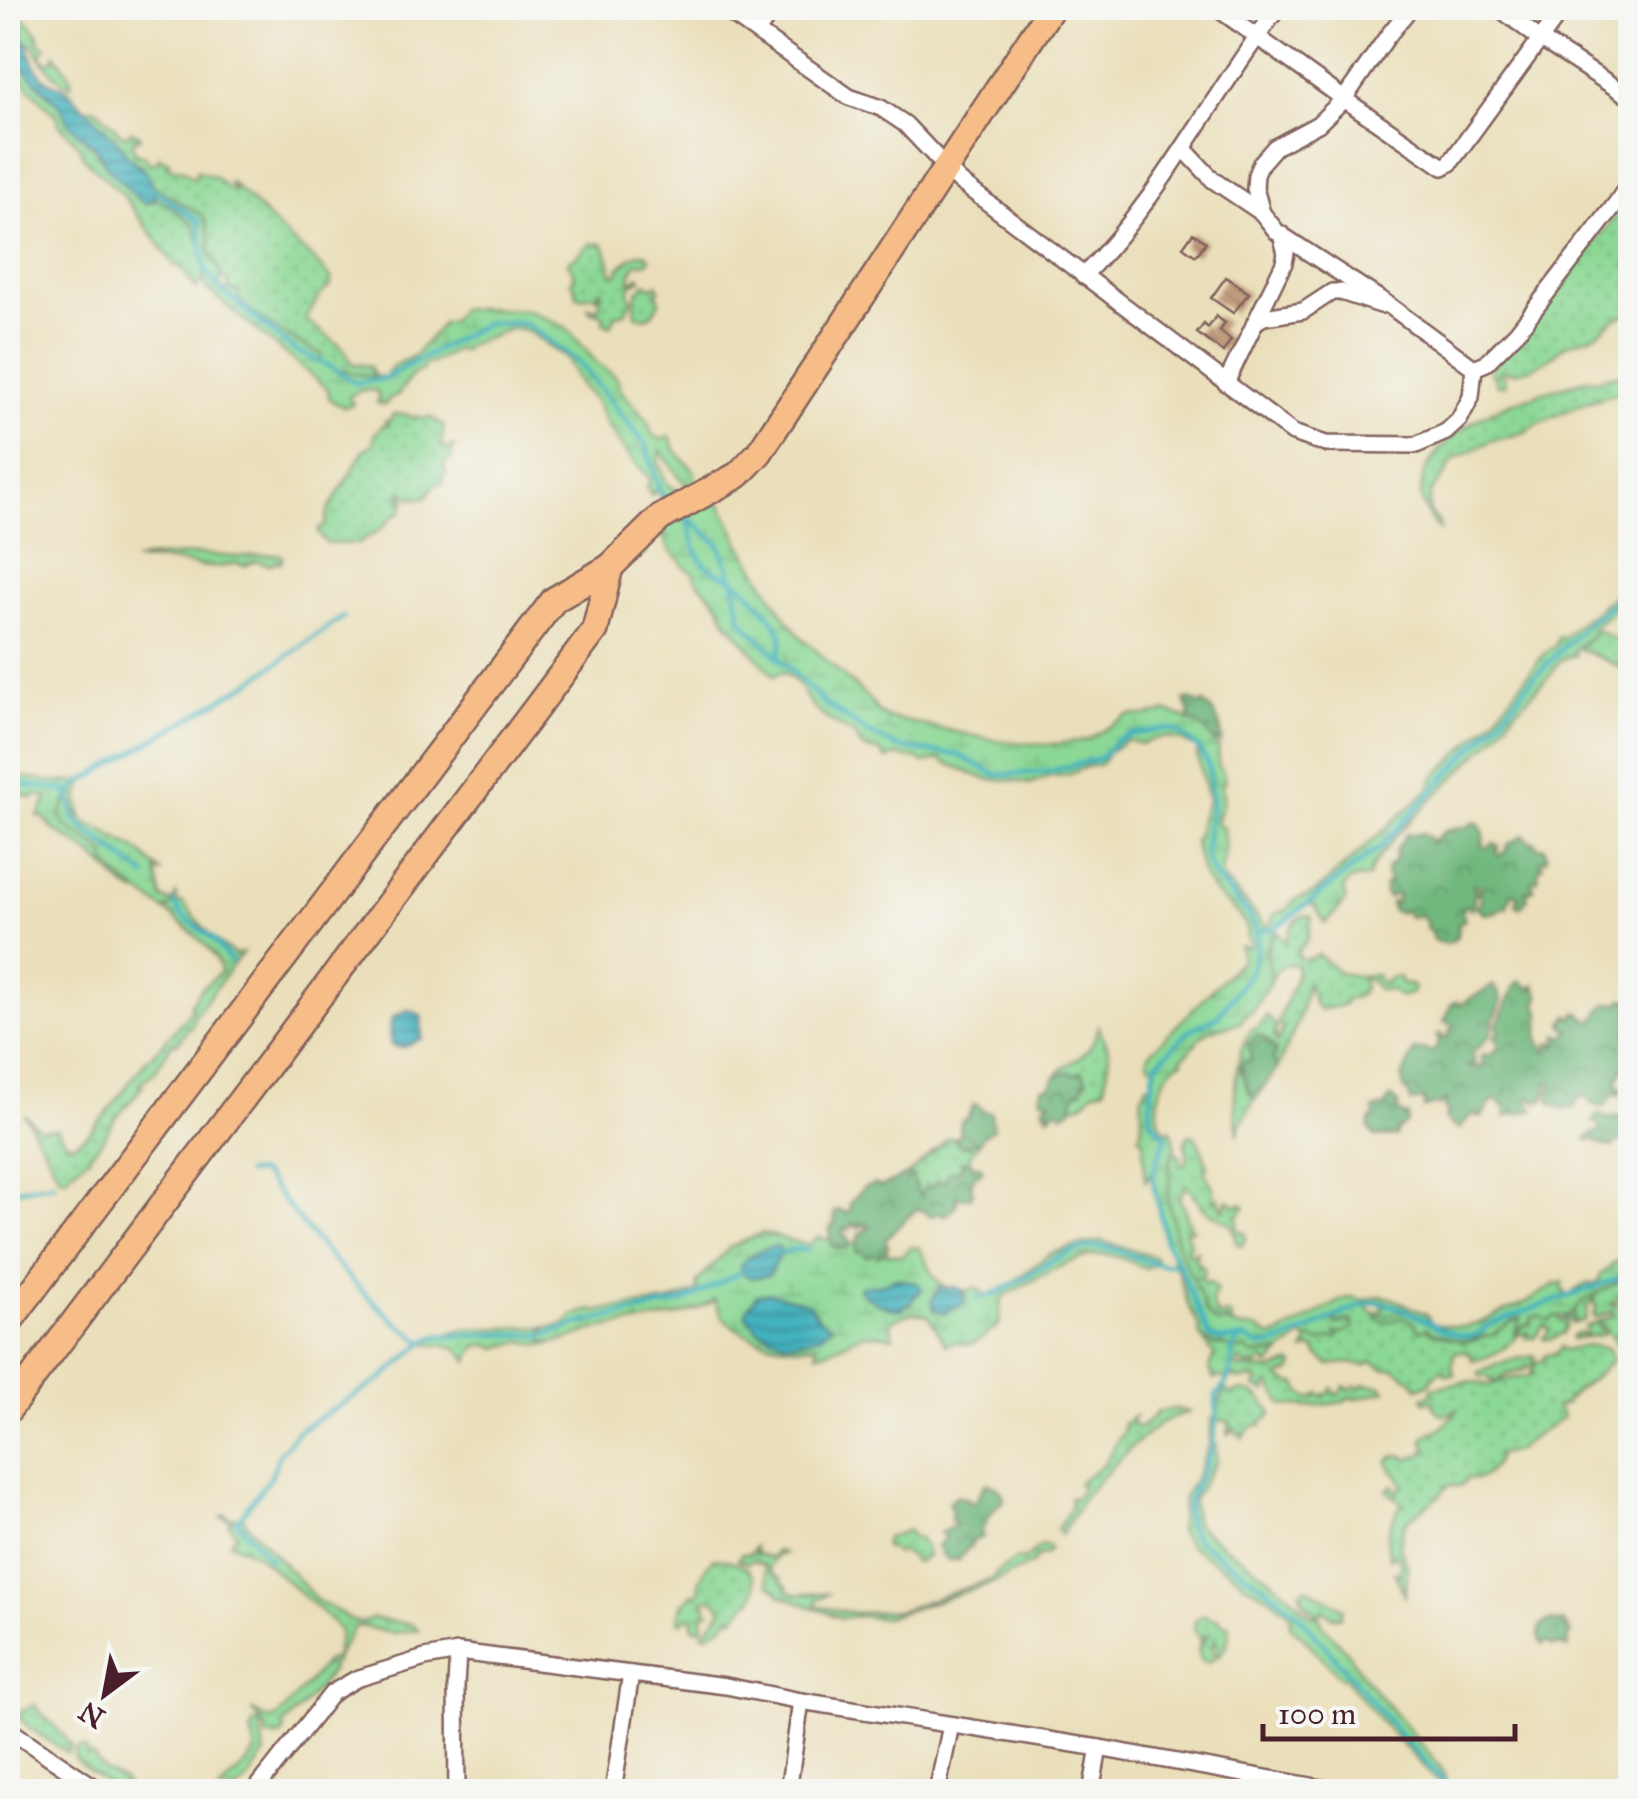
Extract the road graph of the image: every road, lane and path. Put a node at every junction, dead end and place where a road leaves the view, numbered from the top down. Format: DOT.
graph roads {
  1 [pos="723,8"];
  2 [pos="774,8"];
  3 [pos="1051,8"];
  4 [pos="1218,8"];
  5 [pos="1278,8"];
  6 [pos="1410,8"];
  7 [pos="1499,8"];
  8 [pos="1563,8"];
  9 [pos="757,31"];
  10 [pos="1256,36"];
  11 [pos="1540,39"];
  12 [pos="1630,96"];
  13 [pos="1344,100"];
  14 [pos="1184,149"];
  15 [pos="947,167"];
  16 [pos="1630,178"];
  17 [pos="1262,214"];
  18 [pos="1281,234"];
  19 [pos="1082,276"];
  20 [pos="1395,310"];
  21 [pos="1255,322"];
  22 [pos="1474,368"];
  23 [pos="1226,383"];
  24 [pos="610,566"];
  25 [pos="8,1323"];
  26 [pos="8,1410"];
  27 [pos="458,1652"];
  28 [pos="631,1674"];
  29 [pos="801,1701"];
  30 [pos="951,1725"];
  31 [pos="8,1729"];
  32 [pos="1098,1748"];
  33 [pos="259,1789"];
  34 [pos="102,1792"];
  35 [pos="457,1792"];
  36 [pos="613,1792"];
  37 [pos="788,1792"];
  38 [pos="937,1792"];
  39 [pos="1091,1792"];
  40 [pos="1344,1792"];
  1 -- 9 [label="street"];
  2 -- 9 [label="street"];
  3 -- 15 [label="main road"];
  4 -- 10 [label="street"];
  5 -- 10 [label="street"];
  6 -- 13 [label="street"];
  7 -- 11 [label="street"];
  8 -- 11 [label="street"];
  9 -- 15 [label="street"];
  10 -- 13 [label="street"];
  10 -- 14 [label="street"];
  11 -- 12 [label="street"];
  11 -- 13 [label="street"];
  13 -- 17 [label="street"];
  14 -- 17 [label="street"];
  14 -- 19 [label="street"];
  15 -- 19 [label="street"];
  15 -- 24 [label="main road"];
  16 -- 22 [label="street"];
  17 -- 18 [label="street"];
  18 -- 20 [label="street"];
  18 -- 21 [label="street"];
  19 -- 23 [label="street"];
  20 -- 21 [label="street"];
  20 -- 22 [label="street"];
  21 -- 23 [label="street"];
  22 -- 23 [label="street"];
  24 -- 25 [label="main road"];
  24 -- 26 [label="main road"];
  27 -- 28 [label="street"];
  27 -- 33 [label="street"];
  27 -- 35 [label="street"];
  28 -- 29 [label="street"];
  28 -- 36 [label="street"];
  29 -- 30 [label="street"];
  29 -- 37 [label="street"];
  30 -- 32 [label="street"];
  30 -- 38 [label="street"];
  31 -- 34 [label="street"];
  32 -- 39 [label="street"];
  32 -- 40 [label="street"];
}
